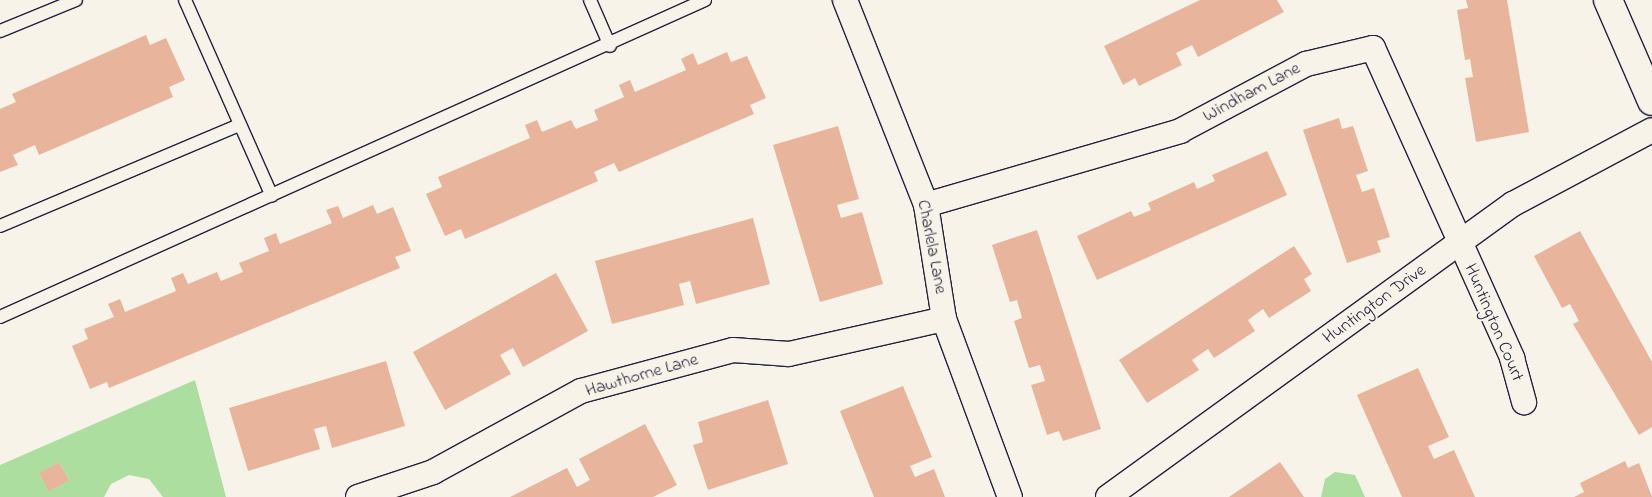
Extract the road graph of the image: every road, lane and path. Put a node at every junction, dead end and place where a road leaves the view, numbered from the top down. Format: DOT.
graph roads {
  1 [pos="76,0"];
  2 [pos="186,0"];
  3 [pos="590,0"];
  4 [pos="705,0"];
  5 [pos="844,0"];
  6 [pos="1608,0"];
  7 [pos="0,31"];
  8 [pos="610,46"];
  9 [pos="1652,101"];
  10 [pos="239,125"];
  11 [pos="1652,130"];
  12 [pos="272,196"];
  13 [pos="926,205"];
  14 [pos="0,226"];
  15 [pos="1460,244"];
  16 [pos="0,317"];
  17 [pos="944,319"];
  18 [pos="1524,402"];
  19 [pos="358,497"];
  20 [pos="1010,497"];
  21 [pos="1108,497"];
  1 -- 7 [label="lane"];
  2 -- 10 [label="lane"];
  3 -- 8 [label="lane"];
  4 -- 8 [label="lane"];
  5 -- 13 [label="street, Charlela Lane"];
  6 -- 9 [label="main road"];
  8 -- 12 [label="lane"];
  10 -- 12 [label="lane"];
  10 -- 14 [label="lane"];
  11 -- 15 [label="street, Huntington Drive"];
  12 -- 16 [label="lane"];
  13 -- 15 [label="street, Windham Lane"];
  13 -- 17 [label="street, Charlela Lane"];
  15 -- 18 [label="street, Huntington Court"];
  15 -- 21 [label="street, Huntington Drive"];
  17 -- 19 [label="street, Hawthorne Lane"];
  17 -- 20 [label="street, Charlela Lane"];
}
